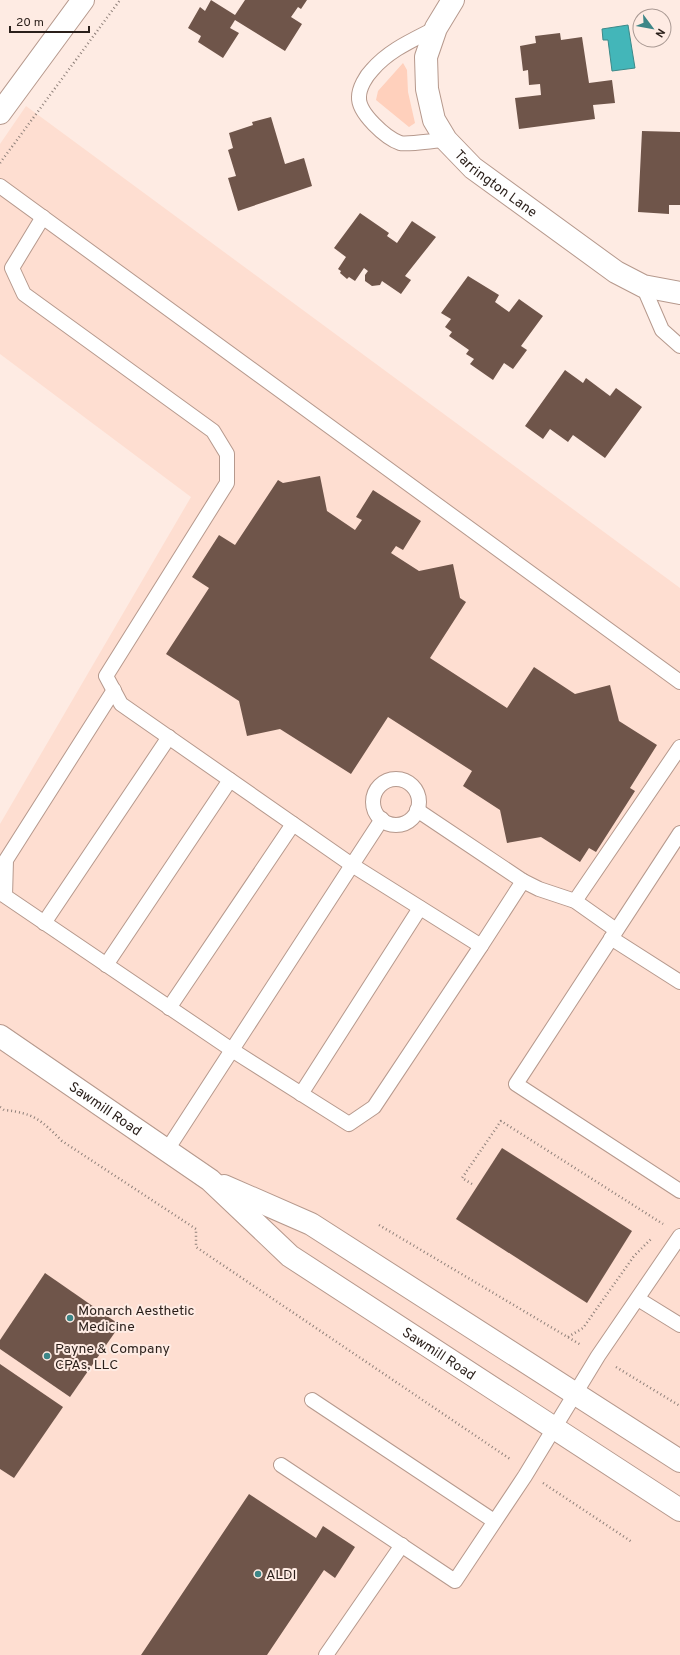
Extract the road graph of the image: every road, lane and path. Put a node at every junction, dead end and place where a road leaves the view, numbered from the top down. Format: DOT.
graph roads {
  1 [pos="83,0"];
  2 [pos="120,0"];
  3 [pos="453,0"];
  4 [pos="436,28"];
  5 [pos="0,113"];
  6 [pos="446,140"];
  7 [pos="0,163"];
  8 [pos="0,186"];
  9 [pos="43,217"];
  10 [pos="643,286"];
  11 [pos="680,294"];
  12 [pos="680,346"];
  13 [pos="680,682"];
  14 [pos="114,690"];
  15 [pos="169,737"];
  16 [pos="680,747"];
  17 [pos="230,780"];
  18 [pos="417,810"];
  19 [pos="382,819"];
  20 [pos="293,824"];
  21 [pos="680,833"];
  22 [pos="352,865"];
  23 [pos="523,881"];
  24 [pos="575,901"];
  25 [pos="420,908"];
  26 [pos="44,923"];
  27 [pos="614,934"];
  28 [pos="481,946"];
  29 [pos="106,965"];
  30 [pos="680,982"];
  31 [pos="170,1008"];
  32 [pos="0,1036"];
  33 [pos="232,1050"];
  34 [pos="301,1094"];
  35 [pos="0,1107"];
  36 [pos="167,1150"];
  37 [pos="210,1180"];
  38 [pos="472,1184"];
  39 [pos="680,1191"];
  40 [pos="379,1225"];
  41 [pos="659,1230"];
  42 [pos="654,1235"];
  43 [pos="680,1236"];
  44 [pos="638,1298"];
  45 [pos="680,1324"];
  46 [pos="568,1337"];
  47 [pos="598,1356"];
  48 [pos="575,1394"];
  49 [pos="312,1400"];
  50 [pos="680,1406"];
  51 [pos="554,1428"];
  52 [pos="680,1461"];
  53 [pos="281,1465"];
  54 [pos="527,1472"];
  55 [pos="680,1510"];
  56 [pos="494,1521"];
  57 [pos="632,1542"];
  58 [pos="402,1545"];
  59 [pos="326,1655"];
  1 -- 5 [label="main road"];
  2 -- 7 [label="path"];
  3 -- 4 [label="main road, Tarrington Lane"];
  4 -- 6 [label="main road, Tarrington Lane"];
  4 -- 6 [label="lane"];
  6 -- 10 [label="main road, Tarrington Lane"];
  8 -- 9 [label="lane"];
  9 -- 13 [label="lane"];
  9 -- 14 [label="lane"];
  10 -- 11 [label="main road, Tarrington Lane"];
  10 -- 12 [label="lane"];
  14 -- 15 [label="lane"];
  14 -- 26 [label="lane"];
  15 -- 17 [label="lane"];
  15 -- 26 [label="lane"];
  16 -- 24 [label="lane"];
  17 -- 20 [label="lane"];
  17 -- 29 [label="lane"];
  18 -- 19 [label="lane"];
  18 -- 19 [label="lane"];
  18 -- 23 [label="lane"];
  19 -- 22 [label="lane"];
  20 -- 22 [label="lane"];
  20 -- 31 [label="lane"];
  21 -- 27 [label="lane"];
  22 -- 25 [label="lane"];
  22 -- 33 [label="lane"];
  23 -- 24 [label="lane"];
  23 -- 28 [label="lane"];
  24 -- 27 [label="lane"];
  25 -- 28 [label="lane"];
  25 -- 34 [label="lane"];
  26 -- 29 [label="lane"];
  27 -- 30 [label="lane"];
  27 -- 39 [label="lane"];
  28 -- 34 [label="lane"];
  29 -- 31 [label="lane"];
  31 -- 33 [label="lane"];
  32 -- 36 [label="main road, Sawmill Road"];
  33 -- 34 [label="lane"];
  33 -- 36 [label="lane"];
  35 -- 54 [label="path"];
  36 -- 37 [label="main road, Sawmill Road"];
  37 -- 48 [label="main road, Sawmill Road"];
  37 -- 51 [label="main road, Sawmill Road"];
  38 -- 41 [label="path"];
  40 -- 46 [label="path"];
  42 -- 46 [label="path"];
  43 -- 44 [label="lane"];
  44 -- 45 [label="lane"];
  44 -- 47 [label="lane"];
  46 -- 47 [label="path"];
  47 -- 48 [label="lane"];
  47 -- 50 [label="path"];
  48 -- 51 [label="lane"];
  48 -- 52 [label="main road, Sawmill Road"];
  49 -- 56 [label="lane"];
  51 -- 54 [label="lane"];
  51 -- 55 [label="main road, Sawmill Road"];
  53 -- 58 [label="lane"];
  54 -- 56 [label="lane"];
  54 -- 57 [label="path"];
  56 -- 58 [label="lane"];
  58 -- 59 [label="lane"];
}
